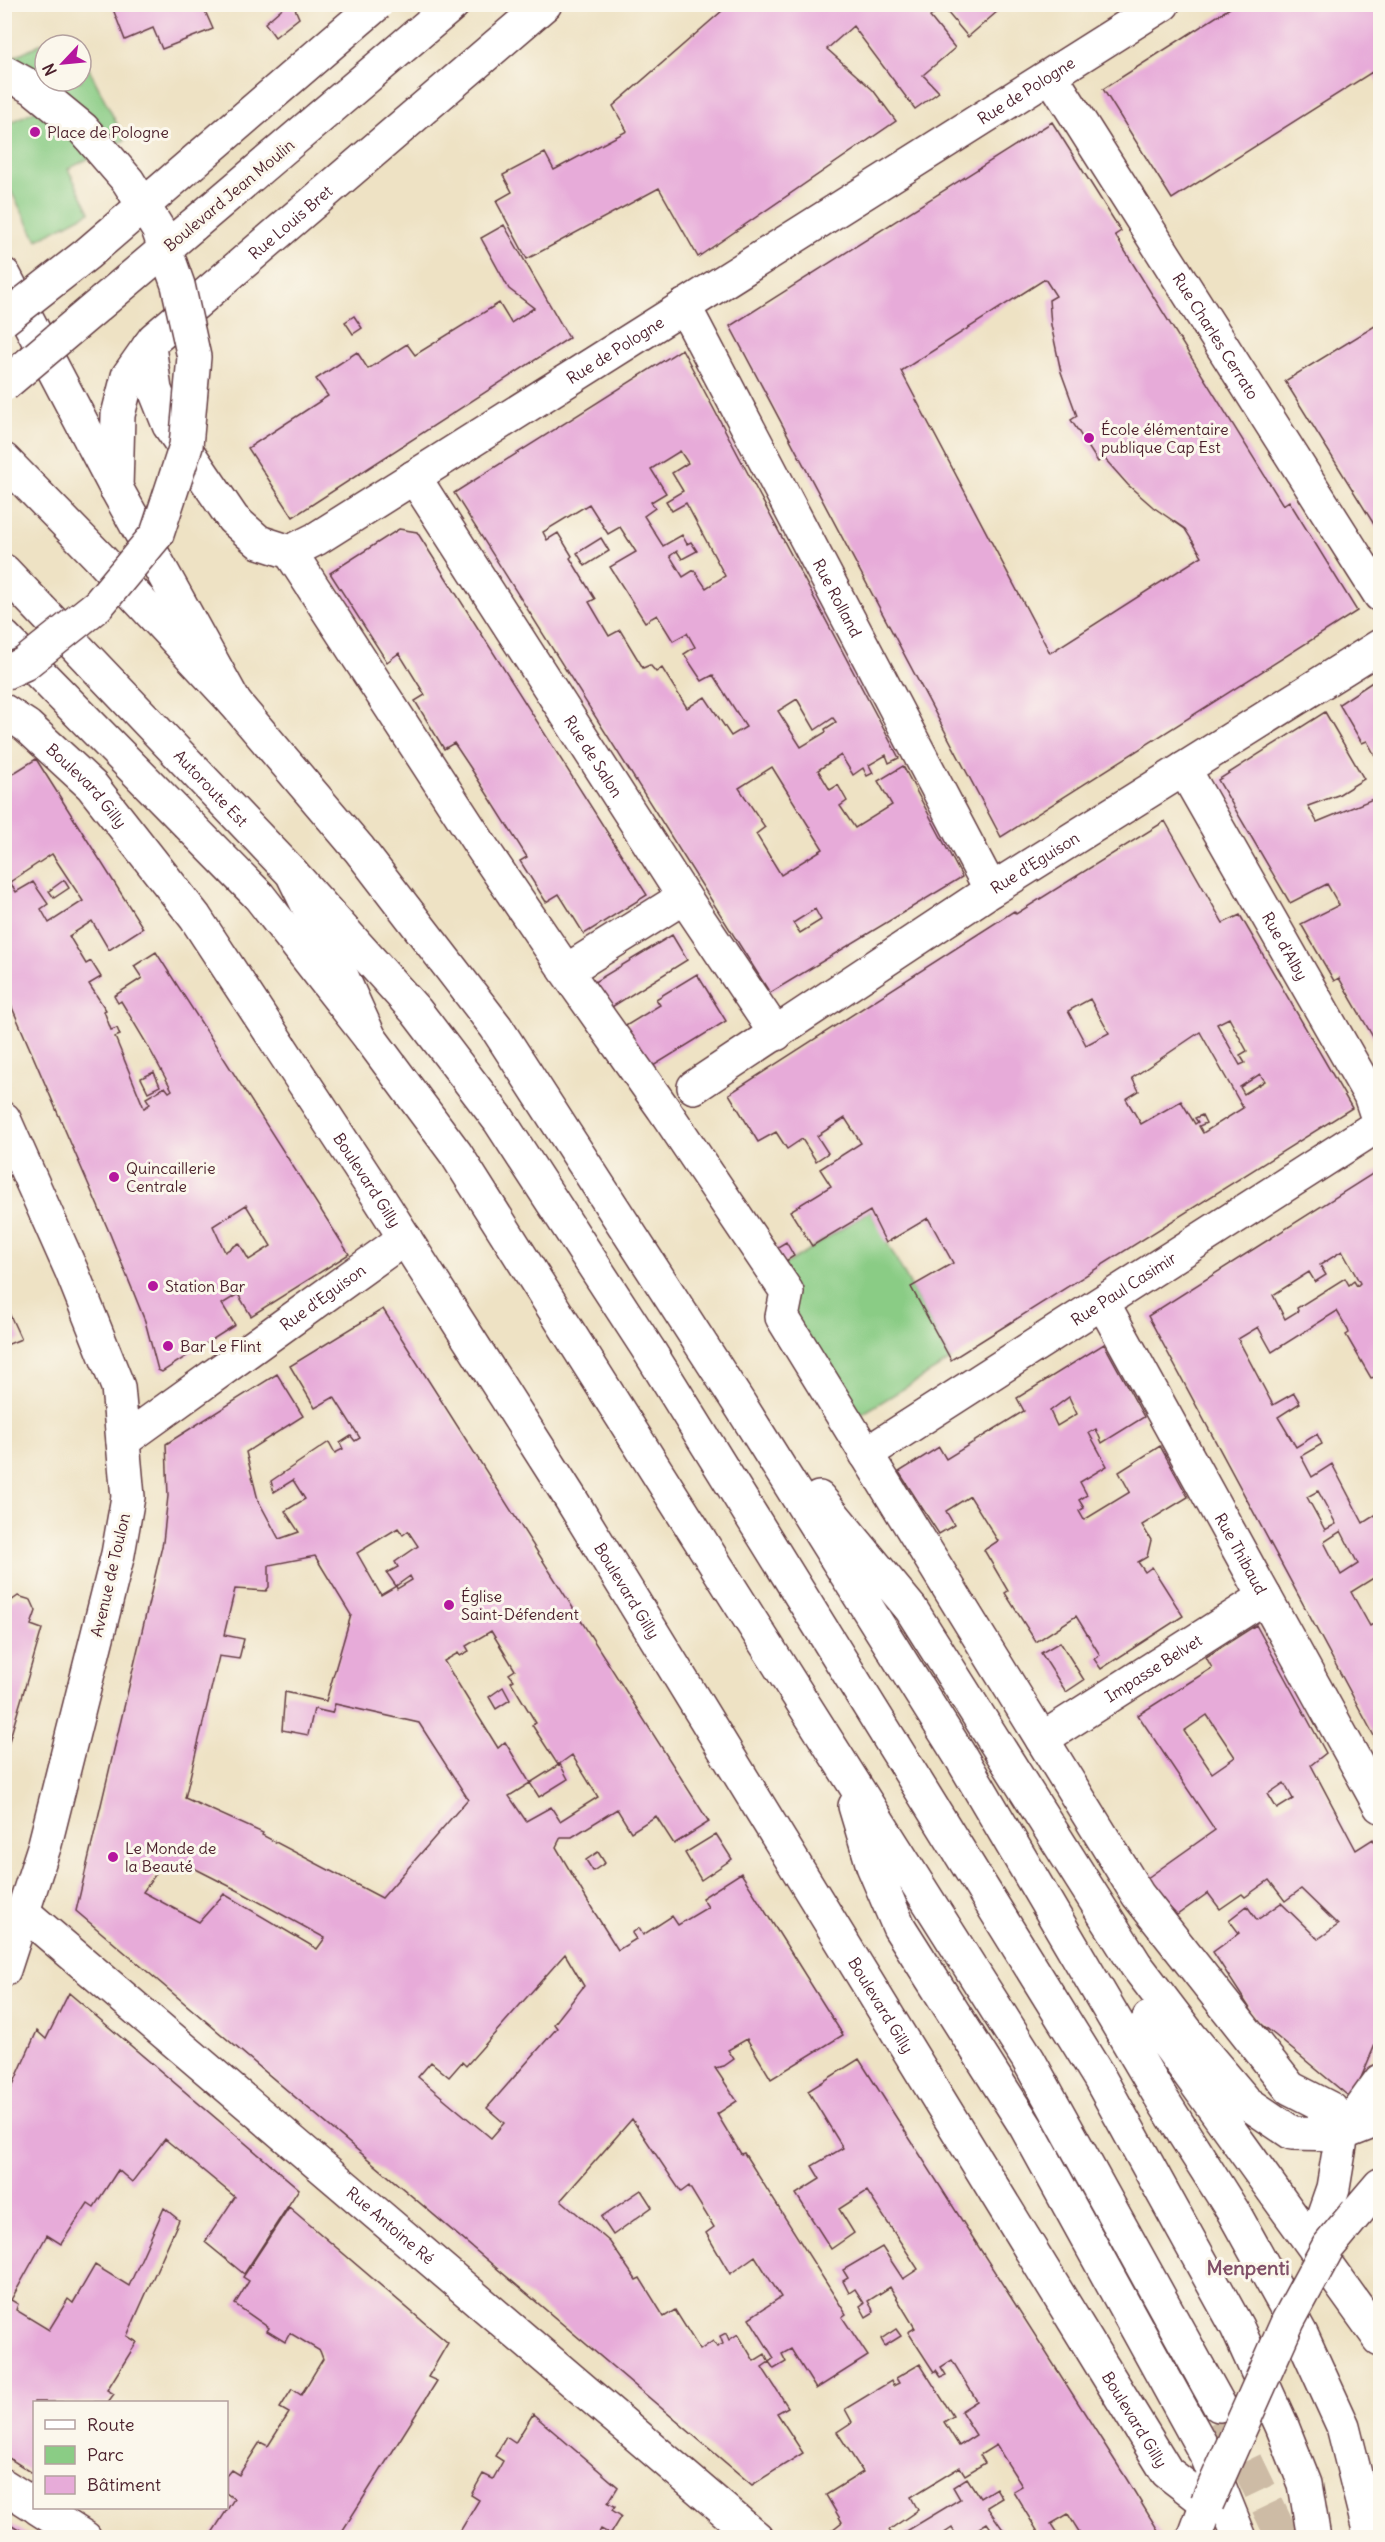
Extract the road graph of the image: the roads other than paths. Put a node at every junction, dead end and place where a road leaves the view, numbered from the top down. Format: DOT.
graph roads {
  1 [pos="377,4"];
  2 [pos="453,4"];
  3 [pos="545,4"];
  4 [pos="1163,4"];
  5 [pos="4,72"];
  6 [pos="1052,76"];
  7 [pos="4,275"];
  8 [pos="684,306"];
  9 [pos="4,319"];
  10 [pos="149,346"];
  11 [pos="4,386"];
  12 [pos="4,460"];
  13 [pos="414,477"];
  14 [pos="116,488"];
  15 [pos="290,552"];
  16 [pos="4,571"];
  17 [pos="1380,595"];
  18 [pos="4,637"];
  19 [pos="1380,646"];
  20 [pos="4,661"];
  21 [pos="4,673"];
  22 [pos="235,703"];
  23 [pos="71,704"];
  24 [pos="4,711"];
  25 [pos="1184,769"];
  26 [pos="292,873"];
  27 [pos="991,890"];
  28 [pos="684,897"];
  29 [pos="566,971"];
  30 [pos="776,1034"];
  31 [pos="370,1038"];
  32 [pos="663,1108"];
  33 [pos="1378,1108"];
  34 [pos="4,1119"];
  35 [pos="405,1238"];
  36 [pos="1103,1303"];
  37 [pos="737,1400"];
  38 [pos="123,1442"];
  39 [pos="866,1454"];
  40 [pos="1265,1597"];
  41 [pos="1042,1739"];
  42 [pos="962,1759"];
  43 [pos="842,1764"];
  44 [pos="1380,1806"];
  45 [pos="23,1912"];
  46 [pos="4,1970"];
  47 [pos="1380,2081"];
  48 [pos="1380,2119"];
  49 [pos="1342,2134"];
  50 [pos="1380,2185"];
  51 [pos="1318,2231"];
  52 [pos="1380,2339"];
  53 [pos="1219,2405"];
  54 [pos="4,2486"];
  55 [pos="1207,2503"];
  56 [pos="33,2504"];
  57 [pos="40,2509"];
  58 [pos="86,2538"];
  59 [pos="757,2538"];
  60 [pos="1194,2538"];
  61 [pos="1240,2538"];
  62 [pos="1314,2538"];
  63 [pos="1371,2538"];
  1 -- 9 [label="main road, bridge"];
  2 -- 11 [label="main road, Boulevard Jean Moulin, bridge"];
  3 -- 10 [label="main road, Rue Louis Bret"];
  4 -- 6 [label="main road, Rue de Pologne"];
  5 -- 21 [label="main road, bridge"];
  6 -- 8 [label="main road, Rue de Pologne"];
  6 -- 17 [label="main road, Rue Charles Cerrato"];
  7 -- 14 [label="main road"];
  8 -- 13 [label="main road, Rue de Pologne"];
  8 -- 27 [label="main road, Rue Rolland"];
  10 -- 14 [label="main road, Rue Louis Bret"];
  10 -- 15 [label="main road"];
  12 -- 22 [label="main road"];
  13 -- 15 [label="main road, Rue de Pologne"];
  13 -- 28 [label="main road, Rue de Salon"];
  14 -- 22 [label="main road"];
  15 -- 29 [label="main road"];
  16 -- 26 [label="main road, Autoroute Est"];
  18 -- 23 [label="main road"];
  19 -- 25 [label="main road, Rue d'Eguison"];
  20 -- 23 [label="main road"];
  22 -- 37 [label="main road"];
  23 -- 31 [label="main road"];
  24 -- 35 [label="main road, Boulevard Gilly"];
  25 -- 27 [label="main road, Rue d'Eguison"];
  25 -- 33 [label="main road, Rue d'Alby"];
  26 -- 31 [label="main road, Autoroute Est"];
  26 -- 62 [label="main road"];
  27 -- 30 [label="main road, Rue d'Eguison"];
  28 -- 29 [label="main road"];
  28 -- 30 [label="main road, Rue de Salon"];
  29 -- 32 [label="main road"];
  30 -- 32 [label="main road, Rue d'Eguison"];
  31 -- 43 [label="main road"];
  32 -- 39 [label="main road"];
  33 -- 36 [label="main road, Rue Paul Casimir"];
  34 -- 38 [label="main road, Avenue de Toulon"];
  35 -- 38 [label="main road, Rue d'Eguison"];
  35 -- 55 [label="main road, Boulevard Gilly"];
  36 -- 39 [label="main road, Rue Paul Casimir"];
  36 -- 40 [label="main road, Rue Thibaud"];
  37 -- 42 [label="main road"];
  37 -- 49 [label="main road"];
  38 -- 45 [label="main road, Avenue de Toulon"];
  39 -- 41 [label="main road"];
  40 -- 41 [label="main road, Impasse Belvet"];
  40 -- 44 [label="main road, Rue Thibaud"];
  41 -- 49 [label="main road"];
  42 -- 52 [label="main road"];
  42 -- 63 [label="main road"];
  43 -- 53 [label="main road"];
  43 -- 61 [label="main road"];
  45 -- 46 [label="main road, Avenue de Toulon"];
  45 -- 59 [label="main road, Rue Antoine Ré"];
  47 -- 49 [label="main road"];
  48 -- 49 [label="main road"];
  49 -- 51 [label="main road"];
  50 -- 55 [label="main road, bridge"];
  54 -- 56 [label="main road"];
  55 -- 60 [label="main road"];
  57 -- 58 [label="main road"];
}
